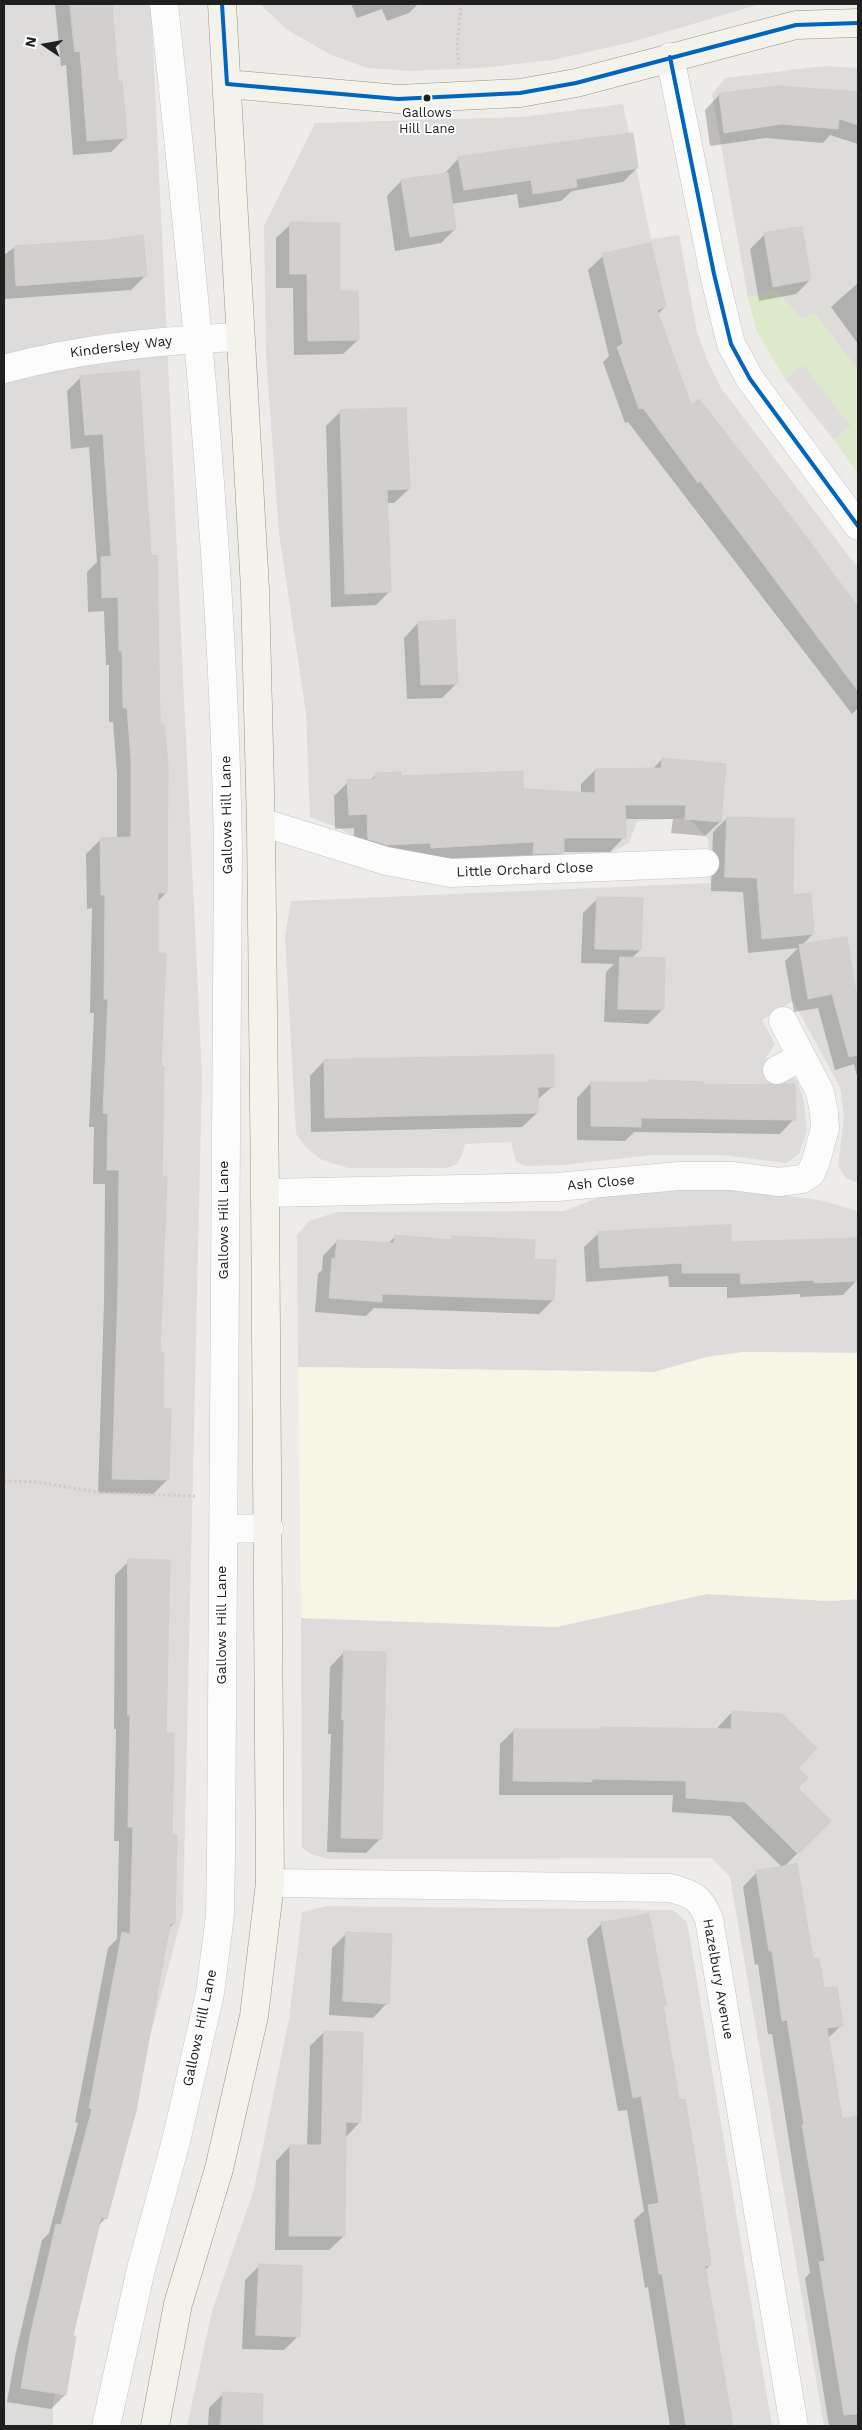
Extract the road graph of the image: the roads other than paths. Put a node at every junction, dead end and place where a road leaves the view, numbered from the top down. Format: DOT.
graph roads {
  1 [pos="164,4"];
  2 [pos="222,4"];
  3 [pos="858,23"];
  4 [pos="670,57"];
  5 [pos="227,84"];
  6 [pos="240,337"];
  7 [pos="199,339"];
  8 [pos="4,369"];
  9 [pos="858,526"];
  10 [pos="261,827"];
  11 [pos="705,863"];
  12 [pos="783,1021"];
  13 [pos="801,1057"];
  14 [pos="777,1070"];
  15 [pos="265,1192"];
  16 [pos="268,1528"];
  17 [pos="223,1529"];
  18 [pos="270,1883"];
  19 [pos="106,2426"];
  20 [pos="154,2426"];
  21 [pos="794,2426"];
  1 -- 7 [label="street, Gallows Hill Lane"];
  2 -- 5 [label="street"];
  3 -- 4 [label="street"];
  4 -- 5 [label="street"];
  4 -- 9 [label="street"];
  5 -- 6 [label="street"];
  6 -- 7 [label="street, Kindersley Way"];
  6 -- 10 [label="street"];
  7 -- 8 [label="street, Kindersley Way"];
  7 -- 17 [label="street, Gallows Hill Lane"];
  10 -- 11 [label="street, Little Orchard Close"];
  10 -- 15 [label="street"];
  12 -- 13 [label="street, Ash Close"];
  13 -- 14 [label="street"];
  13 -- 15 [label="street, Ash Close"];
  15 -- 16 [label="street"];
  16 -- 17 [label="street"];
  16 -- 18 [label="street"];
  17 -- 19 [label="street, Gallows Hill Lane"];
  18 -- 20 [label="street"];
  18 -- 21 [label="street, Hazelbury Avenue"];
}
